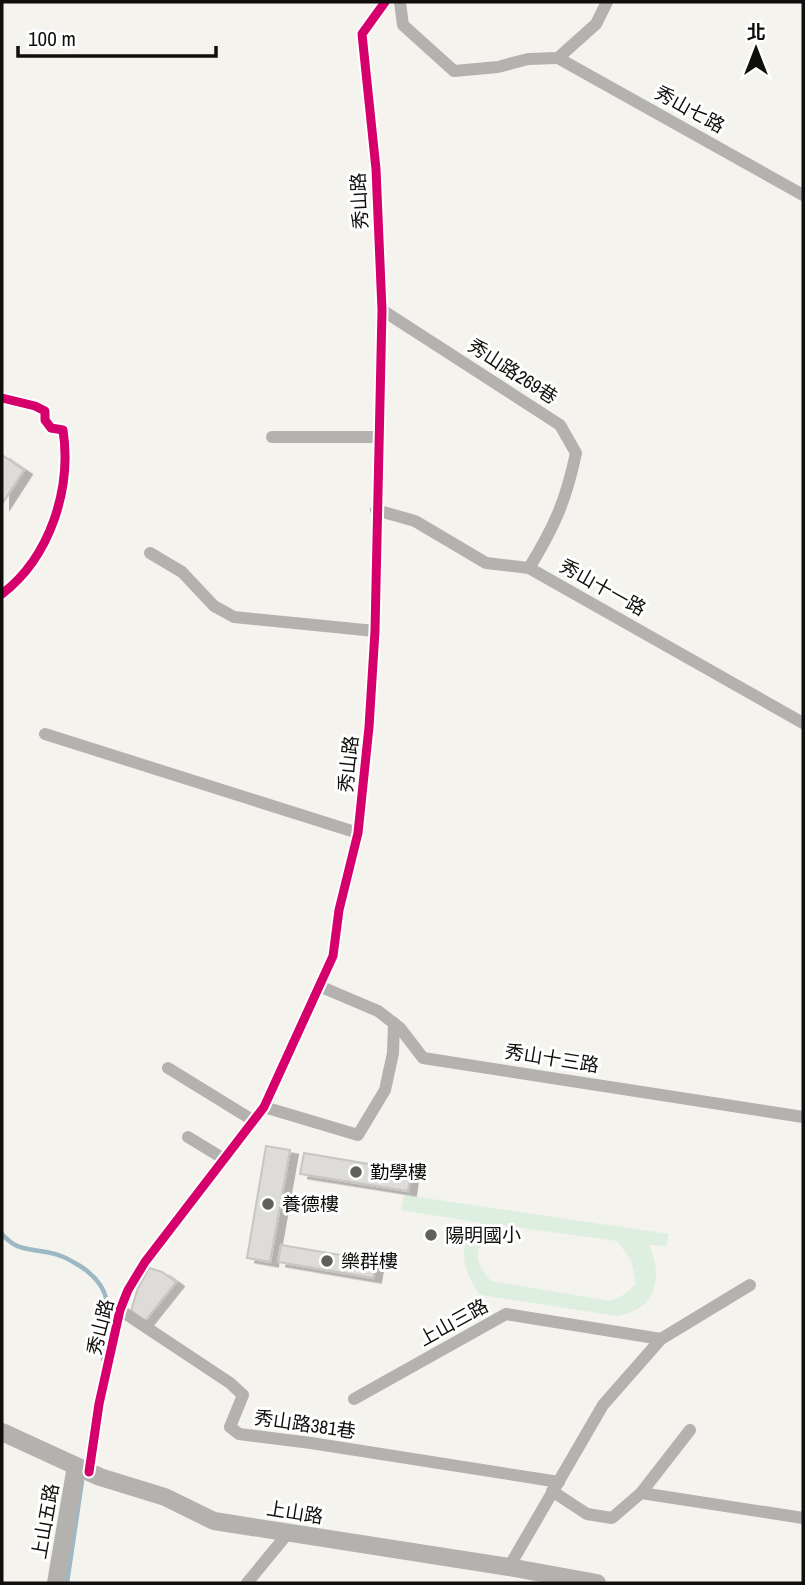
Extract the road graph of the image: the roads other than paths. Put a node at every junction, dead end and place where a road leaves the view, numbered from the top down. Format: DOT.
graph roads {
  1 [pos="385,2"];
  2 [pos="400,2"];
  3 [pos="607,2"];
  4 [pos="558,58"];
  5 [pos="803,195"];
  6 [pos="382,310"];
  7 [pos="272,437"];
  8 [pos="378,438"];
  9 [pos="376,510"];
  10 [pos="150,553"];
  11 [pos="529,568"];
  12 [pos="375,631"];
  13 [pos="803,723"];
  14 [pos="45,734"];
  15 [pos="358,833"];
  16 [pos="319,986"];
  17 [pos="394,1023"];
  18 [pos="168,1068"];
  19 [pos="264,1107"];
  20 [pos="803,1117"];
  21 [pos="254,1121"];
  22 [pos="188,1138"];
  23 [pos="224,1159"];
  24 [pos="750,1284"];
  25 [pos="120,1310"];
  26 [pos="661,1339"];
  27 [pos="354,1399"];
  28 [pos="690,1430"];
  29 [pos="2,1433"];
  30 [pos="83,1469"];
  31 [pos="556,1487"];
  32 [pos="641,1493"];
  33 [pos="803,1518"];
  34 [pos="289,1532"];
  35 [pos="509,1567"];
  36 [pos="56,1583"];
  37 [pos="247,1583"];
  38 [pos="589,1583"];
  1 -- 6 [label="street, 秀山路"];
  2 -- 4 [label="street"];
  3 -- 4 [label="street"];
  4 -- 5 [label="street, 秀山七路"];
  6 -- 8 [label="street, 秀山路"];
  6 -- 11 [label="street, 秀山路269巷"];
  7 -- 8 [label="street"];
  8 -- 9 [label="street, 秀山路"];
  9 -- 11 [label="street, 秀山十一路"];
  9 -- 12 [label="street, 秀山路"];
  10 -- 12 [label="street"];
  11 -- 13 [label="street, 秀山十一路"];
  12 -- 15 [label="street, 秀山路"];
  14 -- 15 [label="street"];
  15 -- 16 [label="street, 秀山路"];
  16 -- 17 [label="street, 秀山十三路"];
  16 -- 19 [label="street, 秀山路"];
  17 -- 19 [label="street"];
  17 -- 20 [label="street, 秀山十三路"];
  18 -- 21 [label="street"];
  19 -- 21 [label="street, 秀山路"];
  21 -- 23 [label="street, 秀山路"];
  22 -- 23 [label="street"];
  23 -- 25 [label="street, 秀山路"];
  24 -- 26 [label="street"];
  25 -- 30 [label="street, 秀山路"];
  25 -- 31 [label="street, 秀山路381巷"];
  26 -- 27 [label="street, 上山三路"];
  26 -- 31 [label="street"];
  28 -- 32 [label="street"];
  29 -- 30 [label="street, 上山路"];
  30 -- 34 [label="street, 上山路"];
  30 -- 36 [label="street, 上山五路"];
  31 -- 32 [label="street"];
  31 -- 35 [label="street"];
  32 -- 33 [label="street"];
  34 -- 35 [label="street, 上山路"];
  34 -- 37 [label="street"];
  35 -- 38 [label="street, 上山路"];
}
